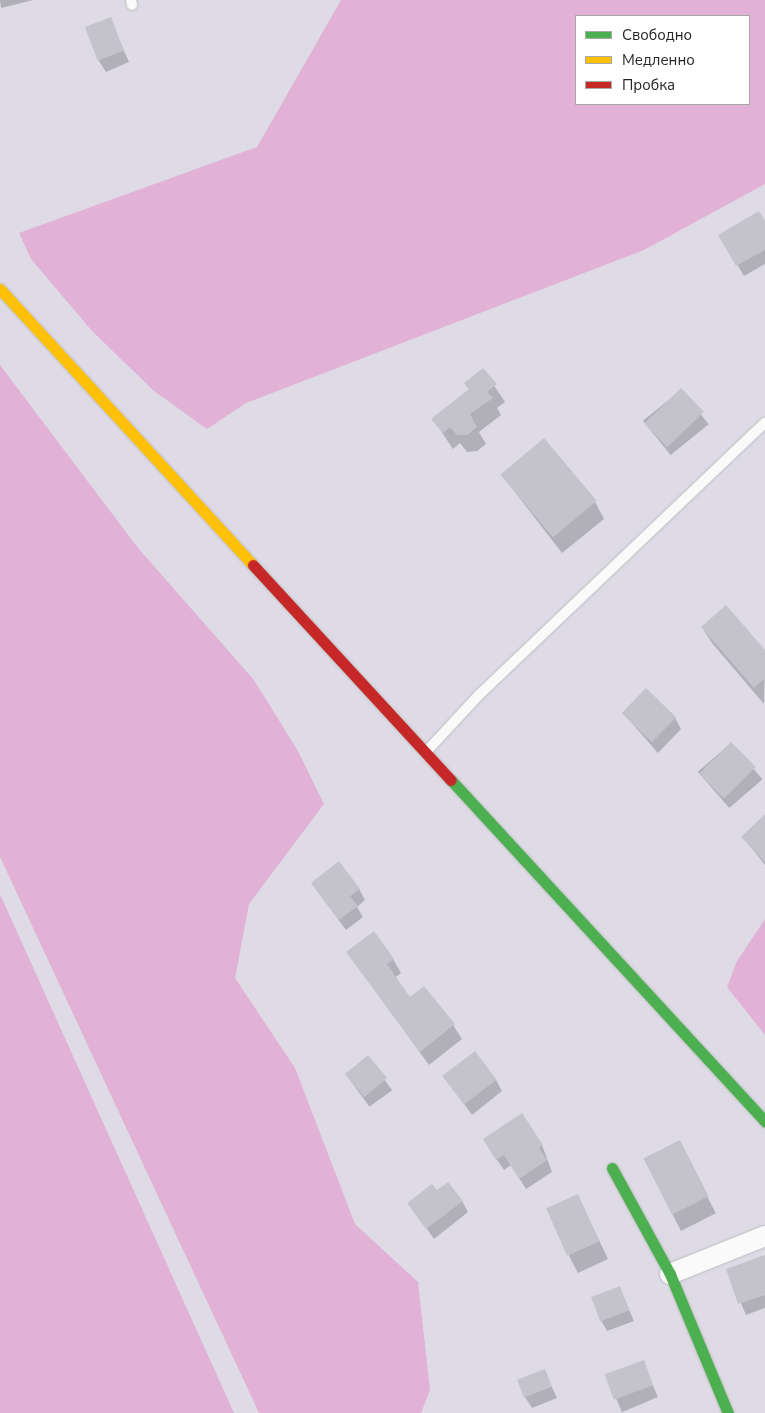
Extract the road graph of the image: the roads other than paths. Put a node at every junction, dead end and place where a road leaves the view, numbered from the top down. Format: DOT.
graph roads {
  1 [pos="0,289"];
  2 [pos="765,423"];
  3 [pos="425,753"];
  4 [pos="765,1122"];
  5 [pos="612,1168"];
  6 [pos="765,1236"];
  7 [pos="670,1274"];
  8 [pos="728,1413"];
  1 -- 3 [label="main road"];
  2 -- 3 [label="lane"];
  3 -- 4 [label="main road"];
  5 -- 7 [label="main road"];
  6 -- 7 [label="street"];
  7 -- 8 [label="main road"];
}
